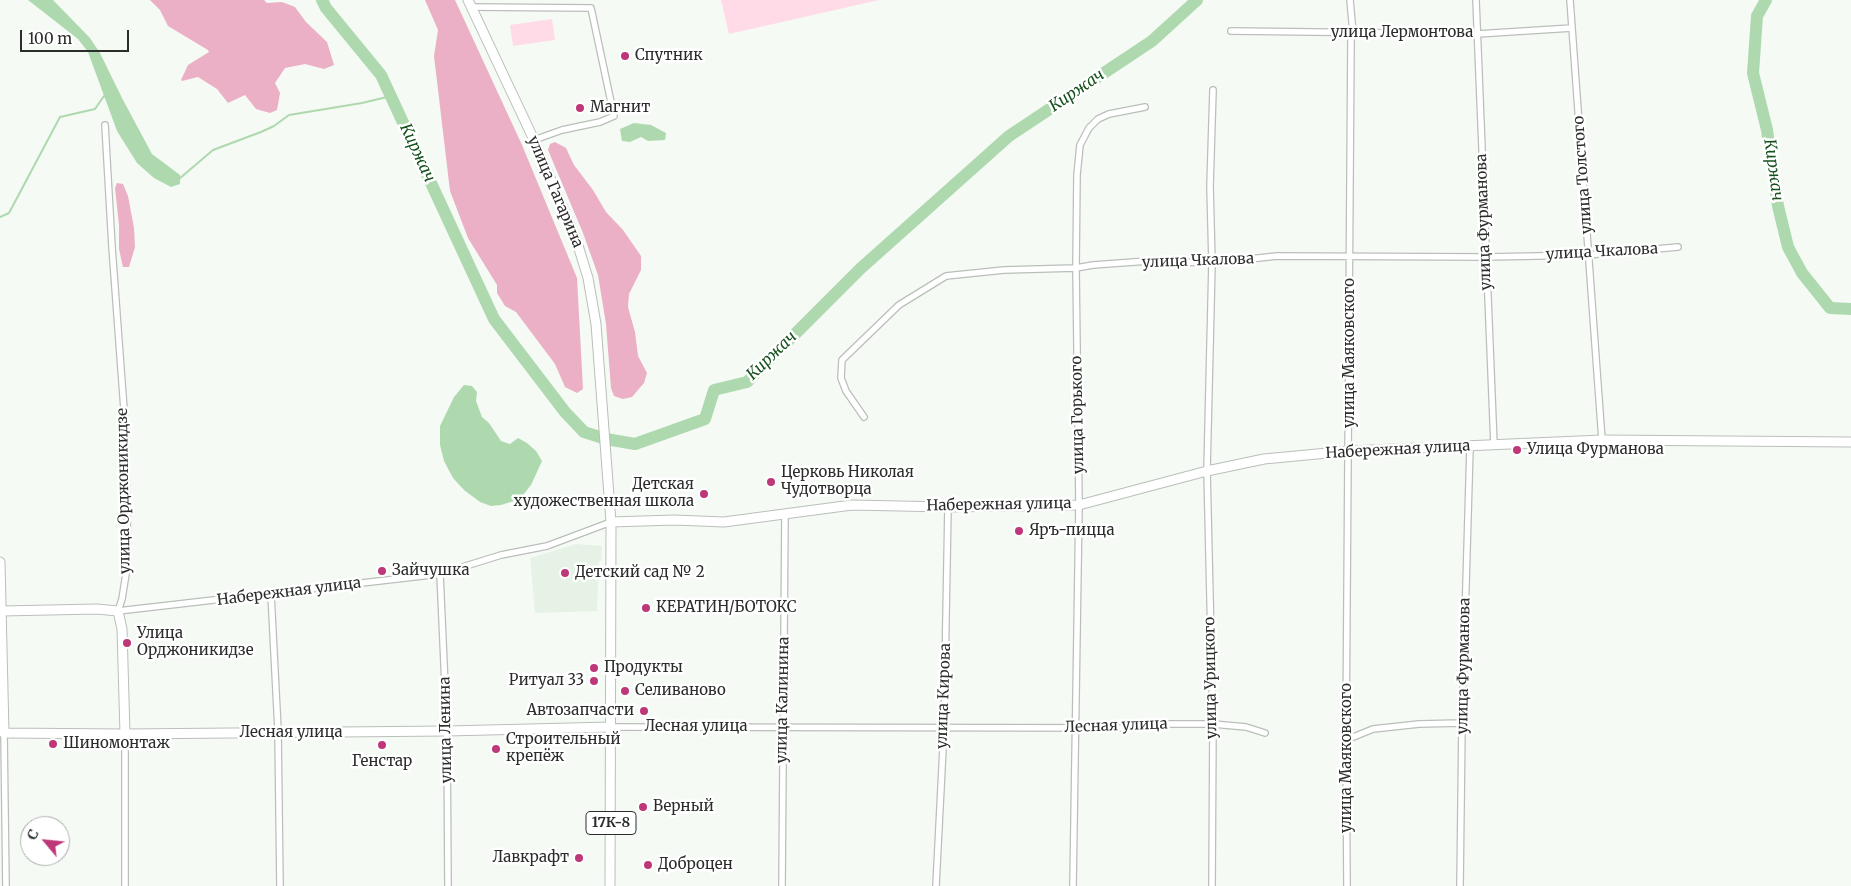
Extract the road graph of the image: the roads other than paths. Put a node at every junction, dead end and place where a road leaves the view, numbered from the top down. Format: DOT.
graph roads {
  1 [pos="1350,0"];
  2 [pos="1476,0"];
  3 [pos="1570,0"];
  4 [pos="469,4"];
  5 [pos="1572,28"];
  6 [pos="1231,31"];
  7 [pos="1353,33"];
  8 [pos="1477,34"];
  9 [pos="1213,90"];
  10 [pos="1145,107"];
  11 [pos="105,125"];
  12 [pos="534,140"];
  13 [pos="1678,248"];
  14 [pos="1350,255"];
  15 [pos="1588,255"];
  16 [pos="1486,256"];
  17 [pos="1212,263"];
  18 [pos="1076,268"];
  19 [pos="864,417"];
  20 [pos="1602,440"];
  21 [pos="1851,442"];
  22 [pos="1494,445"];
  23 [pos="1470,447"];
  24 [pos="1349,451"];
  25 [pos="1207,471"];
  26 [pos="1079,505"];
  27 [pos="948,507"];
  28 [pos="785,514"];
  29 [pos="610,522"];
  30 [pos="0,562"];
  31 [pos="440,574"];
  32 [pos="1,576"];
  33 [pos="271,594"];
  34 [pos="2,611"];
  35 [pos="118,611"];
  36 [pos="1213,724"];
  37 [pos="1462,724"];
  38 [pos="611,727"];
  39 [pos="783,727"];
  40 [pos="944,728"];
  41 [pos="1075,728"];
  42 [pos="447,731"];
  43 [pos="2,733"];
  44 [pos="278,733"];
  45 [pos="1265,733"];
  46 [pos="125,734"];
  47 [pos="1346,740"];
  48 [pos="6,886"];
  49 [pos="125,886"];
  50 [pos="280,886"];
  51 [pos="448,886"];
  52 [pos="610,886"];
  53 [pos="782,886"];
  54 [pos="936,886"];
  55 [pos="1073,886"];
  56 [pos="1212,886"];
  57 [pos="1347,886"];
  58 [pos="1460,886"];
  1 -- 7 [label="street, улица Маяковского"];
  2 -- 8 [label="street, улица Фурманова"];
  3 -- 5 [label="street, улица Толстого"];
  4 -- 12 [label="main road, улица Гагарина"];
  4 -- 12 [label="street"];
  5 -- 8 [label="street, улица Лермонтова"];
  5 -- 15 [label="street, улица Толстого"];
  6 -- 7 [label="street, улица Лермонтова"];
  7 -- 8 [label="street, улица Лермонтова"];
  7 -- 14 [label="street, улица Маяковского"];
  8 -- 16 [label="street, улица Фурманова"];
  9 -- 17 [label="street, улица Урицкого"];
  10 -- 18 [label="street, улица Горького"];
  11 -- 35 [label="street, улица Орджоникидзе"];
  12 -- 29 [label="main road, улица Гагарина"];
  13 -- 15 [label="street, улица Чкалова"];
  14 -- 16 [label="street, улица Чкалова"];
  14 -- 17 [label="street, улица Чкалова"];
  14 -- 24 [label="street, улица Маяковского"];
  15 -- 16 [label="street, улица Чкалова"];
  15 -- 20 [label="street, улица Толстого"];
  16 -- 22 [label="street, улица Фурманова"];
  17 -- 18 [label="street, улица Чкалова"];
  17 -- 25 [label="street, улица Урицкого"];
  18 -- 19 [label="street, улица Чкалова"];
  18 -- 26 [label="street, улица Горького"];
  20 -- 21 [label="main road, Набережная улица"];
  20 -- 22 [label="main road, Набережная улица"];
  22 -- 23 [label="main road, Набережная улица"];
  23 -- 24 [label="main road, Набережная улица"];
  23 -- 37 [label="street, улица Фурманова"];
  24 -- 25 [label="main road, Набережная улица"];
  24 -- 47 [label="street, улица Маяковского"];
  25 -- 26 [label="main road, Набережная улица"];
  25 -- 36 [label="street, улица Урицкого"];
  26 -- 27 [label="main road, Набережная улица"];
  26 -- 41 [label="street, улица Горького"];
  27 -- 28 [label="main road, Набережная улица"];
  27 -- 40 [label="street, улица Кирова"];
  28 -- 29 [label="main road, Набережная улица"];
  28 -- 39 [label="street, улица Калинина"];
  29 -- 31 [label="street, Набережная улица"];
  29 -- 38 [label="main road, улица Гагарина"];
  30 -- 32 [label="main road"];
  31 -- 33 [label="street, Набережная улица"];
  31 -- 42 [label="street, улица Ленина"];
  32 -- 34 [label="main road"];
  33 -- 35 [label="street, Набережная улица"];
  33 -- 44 [label="street"];
  34 -- 35 [label="main road, Набережная улица"];
  34 -- 43 [label="main road"];
  35 -- 46 [label="main road, улица Орджоникидзе"];
  36 -- 41 [label="street, Лесная улица"];
  36 -- 45 [label="street, Лесная улица"];
  36 -- 56 [label="street, улица Урицкого"];
  37 -- 47 [label="street"];
  37 -- 58 [label="street, улица Фурманова"];
  38 -- 39 [label="street, Лесная улица"];
  38 -- 42 [label="main road, Лесная улица"];
  38 -- 52 [label="main road, 17К-8"];
  39 -- 40 [label="street, Лесная улица"];
  39 -- 53 [label="street, улица Калинина"];
  40 -- 41 [label="street, Лесная улица"];
  40 -- 54 [label="street, улица Кирова"];
  41 -- 55 [label="street, улица Горького"];
  42 -- 44 [label="main road, Лесная улица"];
  42 -- 51 [label="street, улица Ленина"];
  43 -- 46 [label="main road, Лесная улица"];
  43 -- 48 [label="street"];
  44 -- 46 [label="main road, Лесная улица"];
  44 -- 50 [label="street"];
  46 -- 49 [label="street, улица Орджоникидзе"];
  47 -- 57 [label="street, улица Маяковского"];
}
